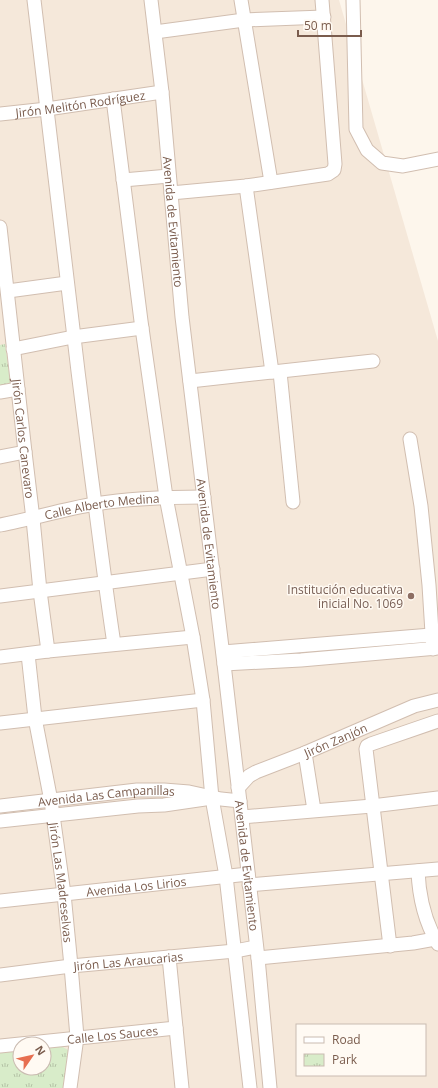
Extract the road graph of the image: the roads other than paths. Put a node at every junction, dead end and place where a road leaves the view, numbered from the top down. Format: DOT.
graph roads {
  1 [pos="34,0"];
  2 [pos="151,0"];
  3 [pos="241,0"];
  4 [pos="322,0"];
  5 [pos="353,0"];
  6 [pos="324,17"];
  7 [pos="244,20"];
  8 [pos="155,32"];
  9 [pos="162,92"];
  10 [pos="113,99"];
  11 [pos="47,109"];
  12 [pos="0,114"];
  13 [pos="438,159"];
  14 [pos="169,176"];
  15 [pos="123,180"];
  16 [pos="271,182"];
  17 [pos="246,186"];
  18 [pos="171,193"];
  19 [pos="0,227"];
  20 [pos="2,264"];
  21 [pos="67,283"];
  22 [pos="8,291"];
  23 [pos="142,328"];
  24 [pos="6,331"];
  25 [pos="73,337"];
  26 [pos="13,349"];
  27 [pos="373,361"];
  28 [pos="276,372"];
  29 [pos="190,381"];
  30 [pos="18,389"];
  31 [pos="0,392"];
  32 [pos="410,439"];
  33 [pos="24,452"];
  34 [pos="0,457"];
  35 [pos="166,497"];
  36 [pos="204,497"];
  37 [pos="293,502"];
  38 [pos="95,504"];
  39 [pos="33,519"];
  40 [pos="0,525"];
  41 [pos="213,569"];
  42 [pos="181,573"];
  43 [pos="104,582"];
  44 [pos="433,584"];
  45 [pos="40,591"];
  46 [pos="0,596"];
  47 [pos="431,635"];
  48 [pos="193,637"];
  49 [pos="114,644"];
  50 [pos="435,649"];
  51 [pos="48,651"];
  52 [pos="28,654"];
  53 [pos="0,657"];
  54 [pos="224,658"];
  55 [pos="203,700"];
  56 [pos="438,700"];
  57 [pos="35,718"];
  58 [pos="438,722"];
  59 [pos="0,723"];
  60 [pos="305,753"];
  61 [pos="238,788"];
  62 [pos="212,798"];
  63 [pos="438,798"];
  64 [pos="51,801"];
  65 [pos="240,801"];
  66 [pos="0,806"];
  67 [pos="372,806"];
  68 [pos="314,810"];
  69 [pos="53,815"];
  70 [pos="242,818"];
  71 [pos="0,821"];
  72 [pos="438,869"];
  73 [pos="418,871"];
  74 [pos="381,874"];
  75 [pos="226,876"];
  76 [pos="249,880"];
  77 [pos="64,894"];
  78 [pos="0,901"];
  79 [pos="436,941"];
  80 [pos="390,946"];
  81 [pos="235,951"];
  82 [pos="257,952"];
  83 [pos="170,957"];
  84 [pos="71,966"];
  85 [pos="0,975"];
  86 [pos="176,1028"];
  87 [pos="77,1038"];
  88 [pos="0,1046"];
  89 [pos="70,1088"];
  90 [pos="182,1088"];
  91 [pos="250,1088"];
  92 [pos="270,1088"];
  1 -- 11 [label="street"];
  2 -- 8 [label="street, Avenida de Evitamiento"];
  3 -- 7 [label="street"];
  4 -- 6 [label="street"];
  5 -- 13 [label="street"];
  6 -- 7 [label="street"];
  6 -- 16 [label="street"];
  7 -- 8 [label="street"];
  7 -- 16 [label="street"];
  8 -- 9 [label="street, Avenida de Evitamiento"];
  9 -- 10 [label="street, Jirón Melitón Rodríguez"];
  9 -- 14 [label="street, Avenida de Evitamiento"];
  10 -- 11 [label="street, Jirón Melitón Rodríguez"];
  10 -- 15 [label="street"];
  11 -- 12 [label="street, Jirón Melitón Rodríguez"];
  11 -- 21 [label="street"];
  14 -- 15 [label="street"];
  14 -- 18 [label="street, Avenida de Evitamiento"];
  15 -- 23 [label="street"];
  16 -- 17 [label="street"];
  17 -- 18 [label="street"];
  17 -- 28 [label="street"];
  18 -- 29 [label="street, Avenida de Evitamiento"];
  19 -- 20 [label="street, Jirón Carlos Canevaro"];
  20 -- 22 [label="street, Jirón Carlos Canevaro"];
  21 -- 22 [label="street"];
  21 -- 25 [label="street"];
  22 -- 24 [label="street, Jirón Carlos Canevaro"];
  23 -- 25 [label="street"];
  23 -- 35 [label="street"];
  24 -- 26 [label="street, Jirón Carlos Canevaro"];
  25 -- 26 [label="street"];
  25 -- 38 [label="street"];
  26 -- 30 [label="street, Jirón Carlos Canevaro"];
  27 -- 28 [label="street"];
  28 -- 29 [label="street"];
  28 -- 37 [label="street"];
  29 -- 36 [label="street, Avenida de Evitamiento"];
  30 -- 31 [label="street"];
  30 -- 33 [label="street, Jirón Carlos Canevaro"];
  32 -- 44 [label="street"];
  33 -- 34 [label="street"];
  33 -- 39 [label="street, Jirón Carlos Canevaro"];
  35 -- 36 [label="street, Calle Alberto Medina"];
  35 -- 38 [label="street, Calle Alberto Medina"];
  35 -- 42 [label="street"];
  36 -- 41 [label="street, Avenida de Evitamiento"];
  38 -- 39 [label="street, Calle Alberto Medina"];
  38 -- 43 [label="street"];
  39 -- 40 [label="street, Calle Alberto Medina"];
  39 -- 45 [label="street, Jirón Carlos Canevaro"];
  41 -- 42 [label="street"];
  41 -- 54 [label="street, Avenida de Evitamiento"];
  42 -- 43 [label="street"];
  42 -- 48 [label="street"];
  43 -- 45 [label="street"];
  43 -- 49 [label="street"];
  44 -- 47 [label="street"];
  45 -- 46 [label="street"];
  45 -- 51 [label="street, Jirón Carlos Canevaro"];
  47 -- 50 [label="street"];
  47 -- 54 [label="street"];
  48 -- 49 [label="street"];
  48 -- 55 [label="street"];
  49 -- 51 [label="street"];
  50 -- 54 [label="street"];
  51 -- 52 [label="street"];
  52 -- 53 [label="street"];
  52 -- 57 [label="street, Jirón Las Madreselvas"];
  54 -- 61 [label="street, Avenida de Evitamiento"];
  55 -- 57 [label="street"];
  55 -- 62 [label="street"];
  56 -- 60 [label="street, Jirón Zanjón"];
  57 -- 59 [label="street"];
  57 -- 64 [label="street, Jirón Las Madreselvas"];
  58 -- 67 [label="street"];
  60 -- 61 [label="street, Jirón Zanjón"];
  60 -- 68 [label="street"];
  61 -- 65 [label="street, Avenida de Evitamiento"];
  62 -- 64 [label="street, Avenida Las Campanillas"];
  62 -- 65 [label="street, Avenida Las Campanillas"];
  62 -- 69 [label="street, Avenida Las Campanillas"];
  62 -- 75 [label="street"];
  63 -- 67 [label="street"];
  64 -- 66 [label="street, Avenida Las Campanillas"];
  64 -- 69 [label="street, Jirón Las Madreselvas"];
  65 -- 70 [label="street, Avenida de Evitamiento"];
  67 -- 68 [label="street"];
  67 -- 74 [label="street"];
  68 -- 70 [label="street"];
  69 -- 71 [label="street, Avenida Las Campanillas"];
  69 -- 77 [label="street, Jirón Las Madreselvas"];
  70 -- 76 [label="street, Avenida de Evitamiento"];
  72 -- 73 [label="street, Avenida Los Lirios"];
  73 -- 74 [label="street, Avenida Los Lirios"];
  73 -- 79 [label="street"];
  74 -- 76 [label="street, Avenida Los Lirios"];
  74 -- 80 [label="street"];
  75 -- 76 [label="street, Avenida Los Lirios"];
  75 -- 77 [label="street, Avenida Los Lirios"];
  75 -- 81 [label="street"];
  76 -- 82 [label="street, Avenida de Evitamiento"];
  77 -- 78 [label="street, Avenida Los Lirios"];
  77 -- 84 [label="street, Jirón Las Madreselvas"];
  79 -- 80 [label="street, Jirón Las Araucarias"];
  80 -- 82 [label="street, Jirón Las Araucarias"];
  81 -- 82 [label="street, Jirón Las Araucarias"];
  81 -- 83 [label="street, Jirón Las Araucarias"];
  81 -- 91 [label="street"];
  82 -- 92 [label="street, Avenida de Evitamiento"];
  83 -- 84 [label="street, Jirón Las Araucarias"];
  83 -- 86 [label="street"];
  84 -- 85 [label="street, Jirón Las Araucarias"];
  84 -- 87 [label="street, Jirón Las Madreselvas"];
  86 -- 87 [label="street, Calle Los Sauces"];
  86 -- 90 [label="street"];
  87 -- 88 [label="street, Calle Los Sauces"];
  87 -- 89 [label="street, Jirón Las Madreselvas"];
}
